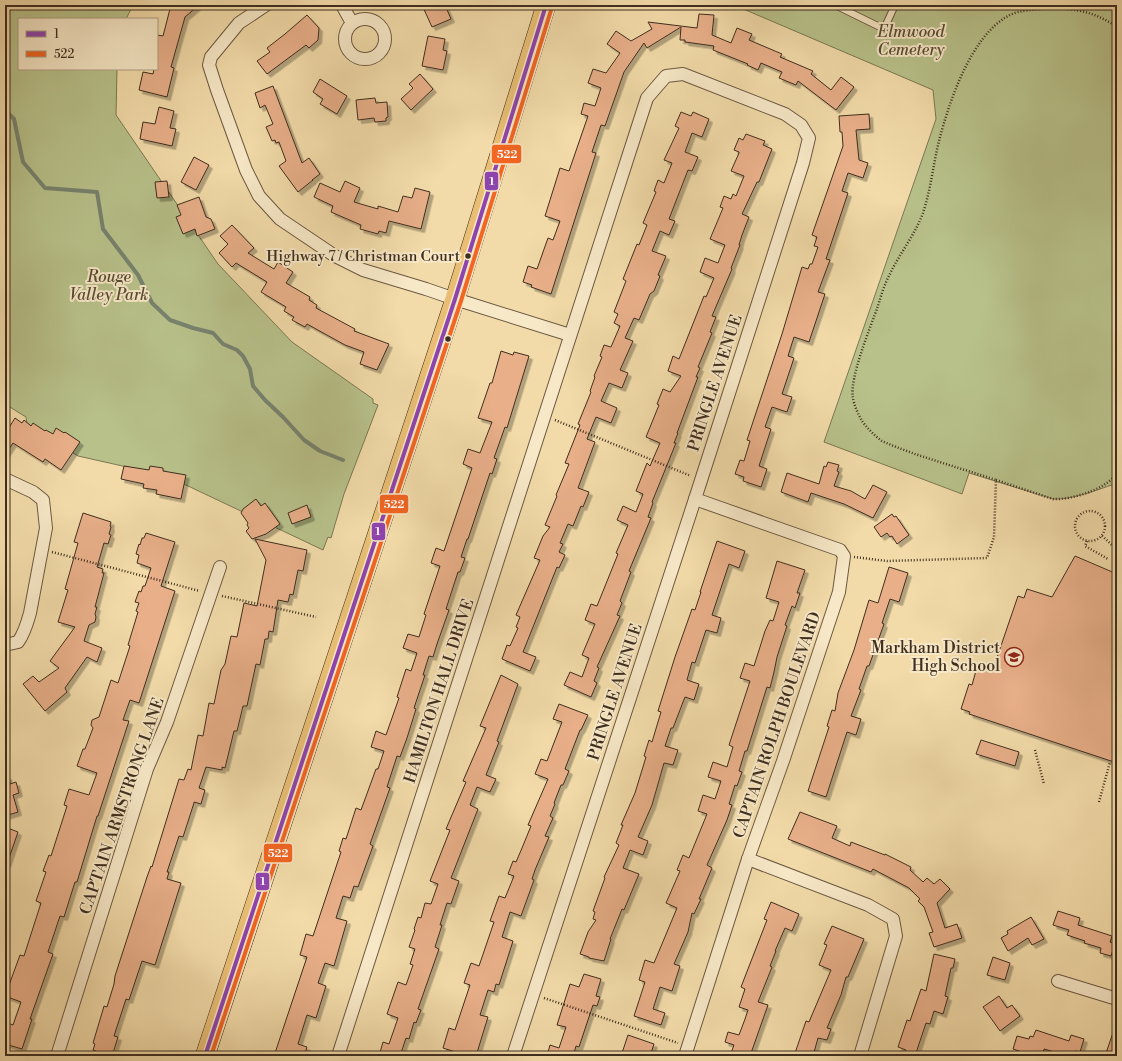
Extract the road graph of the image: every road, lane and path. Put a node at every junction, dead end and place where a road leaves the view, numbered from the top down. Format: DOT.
graph roads {
  1 [pos="266,5"];
  2 [pos="342,5"];
  3 [pos="835,5"];
  4 [pos="895,5"];
  5 [pos="544,10"];
  6 [pos="352,23"];
  7 [pos="1117,27"];
  8 [pos="454,299"];
  9 [pos="570,335"];
  10 [pos="544,415"];
  11 [pos="1117,473"];
  12 [pos="5,479"];
  13 [pos="700,480"];
  14 [pos="996,480"];
  15 [pos="695,499"];
  16 [pos="1102,536"];
  17 [pos="1088,541"];
  18 [pos="1112,545"];
  19 [pos="42,549"];
  20 [pos="844,556"];
  21 [pos="1108,560"];
  22 [pos="220,567"];
  23 [pos="211,594"];
  24 [pos="316,617"];
  25 [pos="5,645"];
  26 [pos="1035,750"];
  27 [pos="1110,762"];
  28 [pos="1044,784"];
  29 [pos="1099,802"];
  30 [pos="748,859"];
  31 [pos="1058,981"];
  32 [pos="533,994"];
  33 [pos="1117,999"];
  34 [pos="686,1051"];
  35 [pos="57,1056"];
  36 [pos="205,1056"];
  37 [pos="338,1056"];
  38 [pos="513,1056"];
  39 [pos="860,1056"];
  1 -- 8 [label="street"];
  2 -- 6 [label="street"];
  3 -- 4 [label="lane"];
  5 -- 8 [label="main road"];
  7 -- 14 [label="path"];
  8 -- 9 [label="street"];
  8 -- 36 [label="main road"];
  9 -- 10 [label="street, HAMILTON HALL DRIVE"];
  9 -- 13 [label="street, PRINGLE AVENUE"];
  10 -- 13 [label="path"];
  10 -- 37 [label="street, HAMILTON HALL DRIVE"];
  11 -- 14 [label="path"];
  12 -- 19 [label="street"];
  13 -- 15 [label="street, PRINGLE AVENUE"];
  14 -- 20 [label="path"];
  15 -- 20 [label="street"];
  15 -- 32 [label="street, PRINGLE AVENUE"];
  16 -- 17 [label="path"];
  16 -- 17 [label="path"];
  16 -- 18 [label="path"];
  17 -- 21 [label="path"];
  19 -- 23 [label="path"];
  19 -- 25 [label="street"];
  20 -- 30 [label="street, CAPTAIN ROLPH BOULEVARD"];
  22 -- 23 [label="street, CAPTAIN ARMSTRONG LANE"];
  23 -- 24 [label="path"];
  23 -- 35 [label="street, CAPTAIN ARMSTRONG LANE"];
  26 -- 28 [label="path"];
  27 -- 29 [label="path"];
  30 -- 34 [label="street, CAPTAIN ROLPH BOULEVARD"];
  30 -- 39 [label="street"];
  31 -- 33 [label="street"];
  32 -- 34 [label="path"];
  32 -- 38 [label="street, PRINGLE AVENUE"];
}
